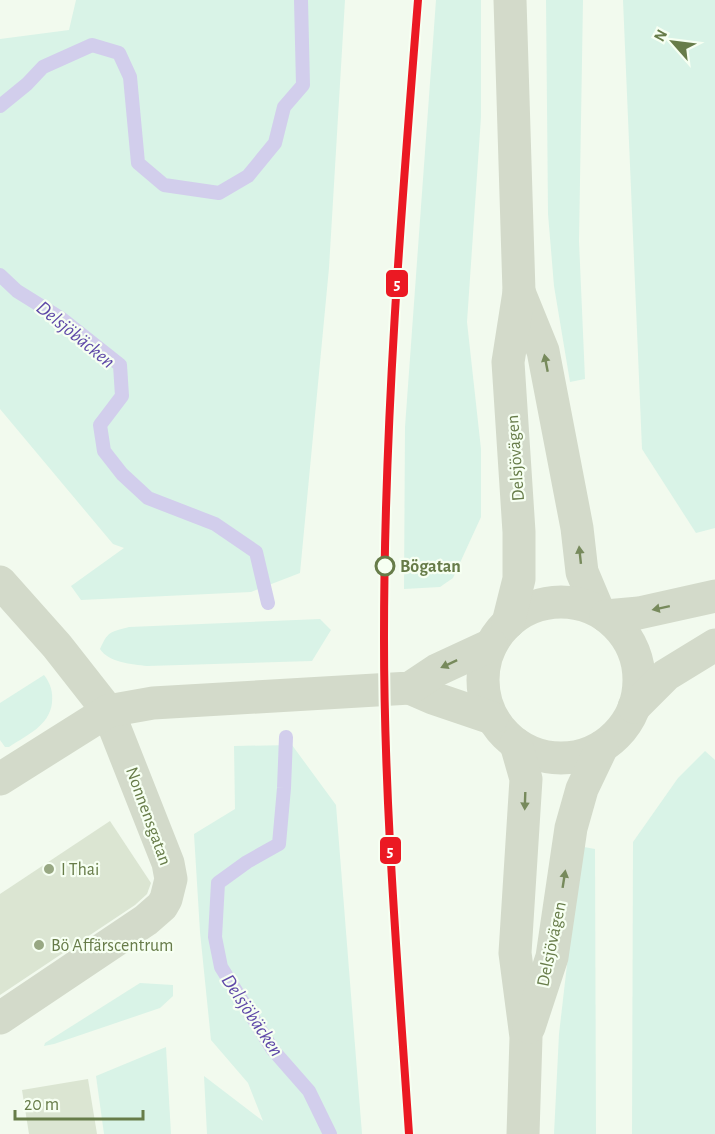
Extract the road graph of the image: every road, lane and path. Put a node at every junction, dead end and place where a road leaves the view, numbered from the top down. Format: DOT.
graph roads {
  1 [pos="510,0"];
  2 [pos="519,292"];
  3 [pos="0,582"];
  4 [pos="715,596"];
  5 [pos="602,613"];
  6 [pos="499,634"];
  7 [pos="715,645"];
  8 [pos="410,688"];
  9 [pos="634,707"];
  10 [pos="108,711"];
  11 [pos="492,718"];
  12 [pos="516,744"];
  13 [pos="602,747"];
  14 [pos="0,779"];
  15 [pos="0,1018"];
  16 [pos="526,1037"];
  17 [pos="523,1134"];
  1 -- 2 [label="street, Delsjövägen"];
  5 -- 2 [label="street, Delsjövägen, one-way"];
  2 -- 6 [label="street, Delsjövägen"];
  3 -- 10 [label="street, Nonnensgatan"];
  4 -- 5 [label="street, one-way"];
  5 -- 6 [label="street"];
  5 -- 9 [label="street"];
  6 -- 8 [label="street, one-way"];
  6 -- 11 [label="street"];
  7 -- 9 [label="street"];
  8 -- 10 [label="street"];
  8 -- 11 [label="street"];
  9 -- 13 [label="street"];
  10 -- 14 [label="street"];
  10 -- 15 [label="street, Nonnensgatan"];
  11 -- 12 [label="street"];
  12 -- 13 [label="street"];
  12 -- 16 [label="street, Delsjövägen, one-way"];
  16 -- 13 [label="street, Delsjövägen, one-way"];
  16 -- 17 [label="street, Delsjövägen"];
}
